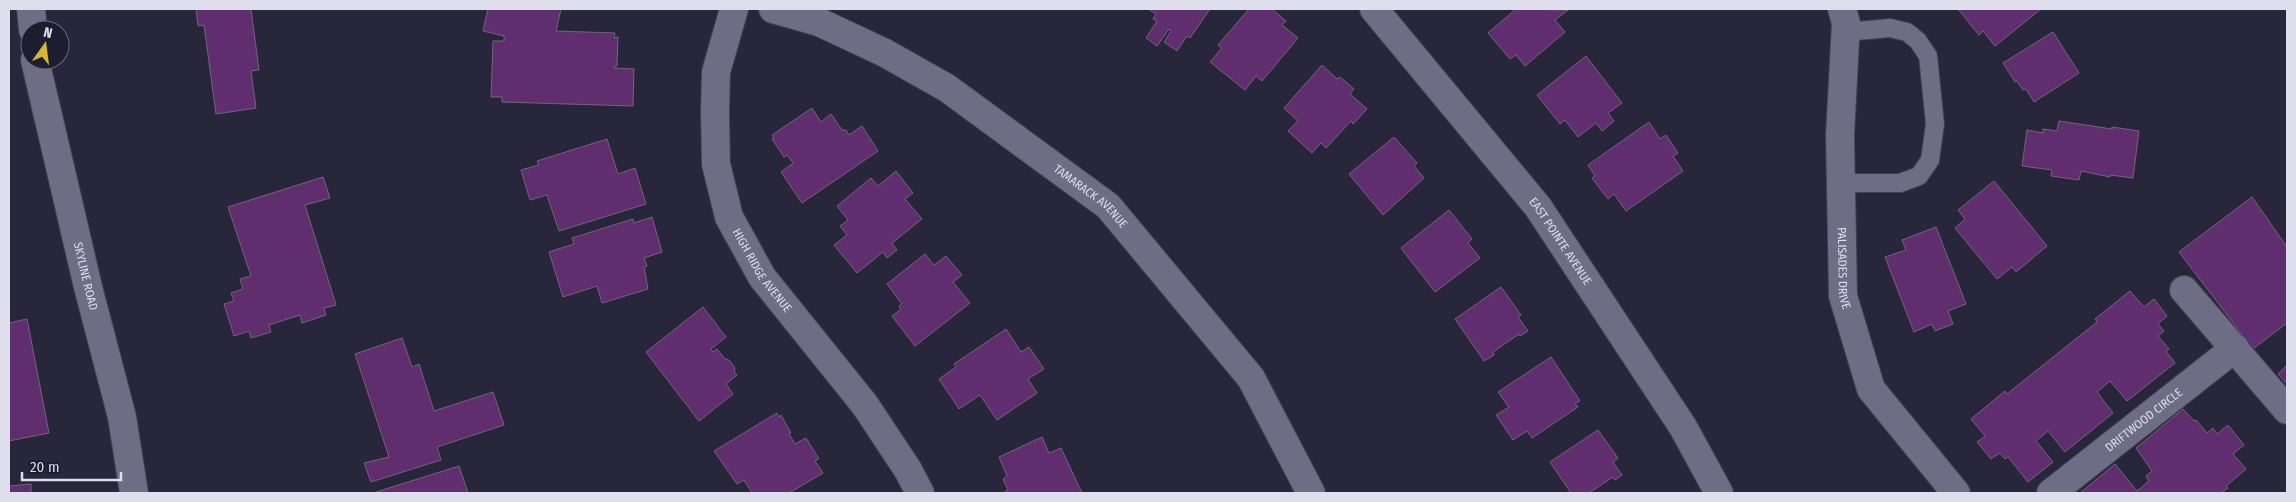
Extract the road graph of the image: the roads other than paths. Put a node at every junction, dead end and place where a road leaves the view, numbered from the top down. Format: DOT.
graph roads {
  1 [pos="734,9"];
  2 [pos="773,9"];
  3 [pos="1374,9"];
  4 [pos="1844,21"];
  5 [pos="37,70"];
  6 [pos="1841,183"];
  7 [pos="2184,290"];
  8 [pos="2235,348"];
  9 [pos="2287,410"];
  10 [pos="134,493"];
  11 [pos="920,493"];
  12 [pos="1311,493"];
  13 [pos="1719,493"];
  14 [pos="1956,493"];
  15 [pos="2052,493"];
  1 -- 11 [label="street, HIGH RIDGE AVENUE"];
  2 -- 12 [label="street, TAMARACK AVENUE"];
  3 -- 13 [label="street, EAST POINTE AVENUE"];
  4 -- 6 [label="street, PALISADES DRIVE"];
  4 -- 6 [label="lane"];
  5 -- 10 [label="street, SKYLINE ROAD"];
  6 -- 14 [label="street, PALISADES DRIVE"];
  7 -- 8 [label="street"];
  8 -- 9 [label="street"];
  8 -- 15 [label="street, DRIFTWOOD CIRCLE"];
}
